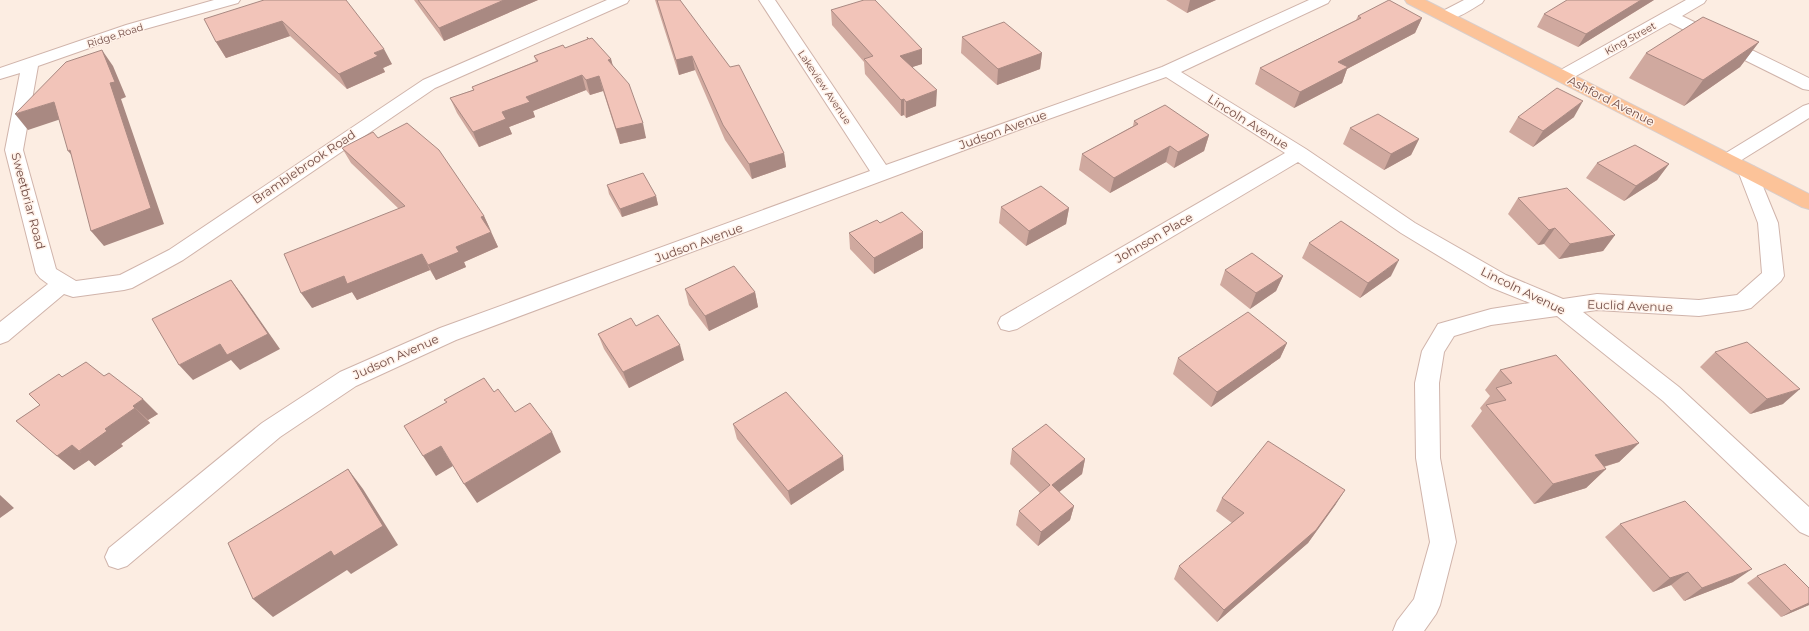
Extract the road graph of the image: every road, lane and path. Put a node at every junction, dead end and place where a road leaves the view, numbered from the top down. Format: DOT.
graph roads {
  1 [pos="232,0"];
  2 [pos="621,0"];
  3 [pos="768,0"];
  4 [pos="1322,0"];
  5 [pos="1413,0"];
  6 [pos="1476,0"];
  7 [pos="1698,0"];
  8 [pos="1445,16"];
  9 [pos="1669,16"];
  10 [pos="30,64"];
  11 [pos="1168,71"];
  12 [pos="0,74"];
  13 [pos="1562,76"];
  14 [pos="1809,85"];
  15 [pos="1809,110"];
  16 [pos="1299,154"];
  17 [pos="1728,160"];
  18 [pos="1748,171"];
  19 [pos="882,174"];
  20 [pos="1809,202"];
  21 [pos="63,283"];
  22 [pos="1561,307"];
  23 [pos="1009,323"];
  24 [pos="0,335"];
  25 [pos="1809,524"];
  26 [pos="118,557"];
  27 [pos="1407,631"];
  1 -- 10 [label="street, Ridge Road"];
  2 -- 21 [label="street, Bramblebrook Road"];
  3 -- 19 [label="street, Lakeview Avenue"];
  4 -- 11 [label="street, Judson Avenue"];
  5 -- 8 [label="main road, Ashford Avenue"];
  6 -- 8 [label="street"];
  7 -- 9 [label="street, King Street"];
  8 -- 13 [label="main road, Ashford Avenue"];
  9 -- 13 [label="street, King Street"];
  9 -- 14 [label="street"];
  10 -- 12 [label="street, Ridge Road"];
  10 -- 21 [label="street, Sweetbriar Road"];
  11 -- 16 [label="street, Lincoln Avenue"];
  11 -- 19 [label="street, Judson Avenue"];
  13 -- 17 [label="main road, Ashford Avenue"];
  15 -- 17 [label="street"];
  16 -- 22 [label="street, Lincoln Avenue"];
  16 -- 23 [label="street, Johnson Place"];
  17 -- 18 [label="main road, Ashford Avenue"];
  18 -- 20 [label="main road, Ashford Avenue"];
  18 -- 22 [label="street, Euclid Avenue"];
  19 -- 26 [label="street, Judson Avenue"];
  21 -- 24 [label="street"];
  22 -- 25 [label="street, Lincoln Avenue"];
  22 -- 27 [label="street, Euclid Avenue"];
}
